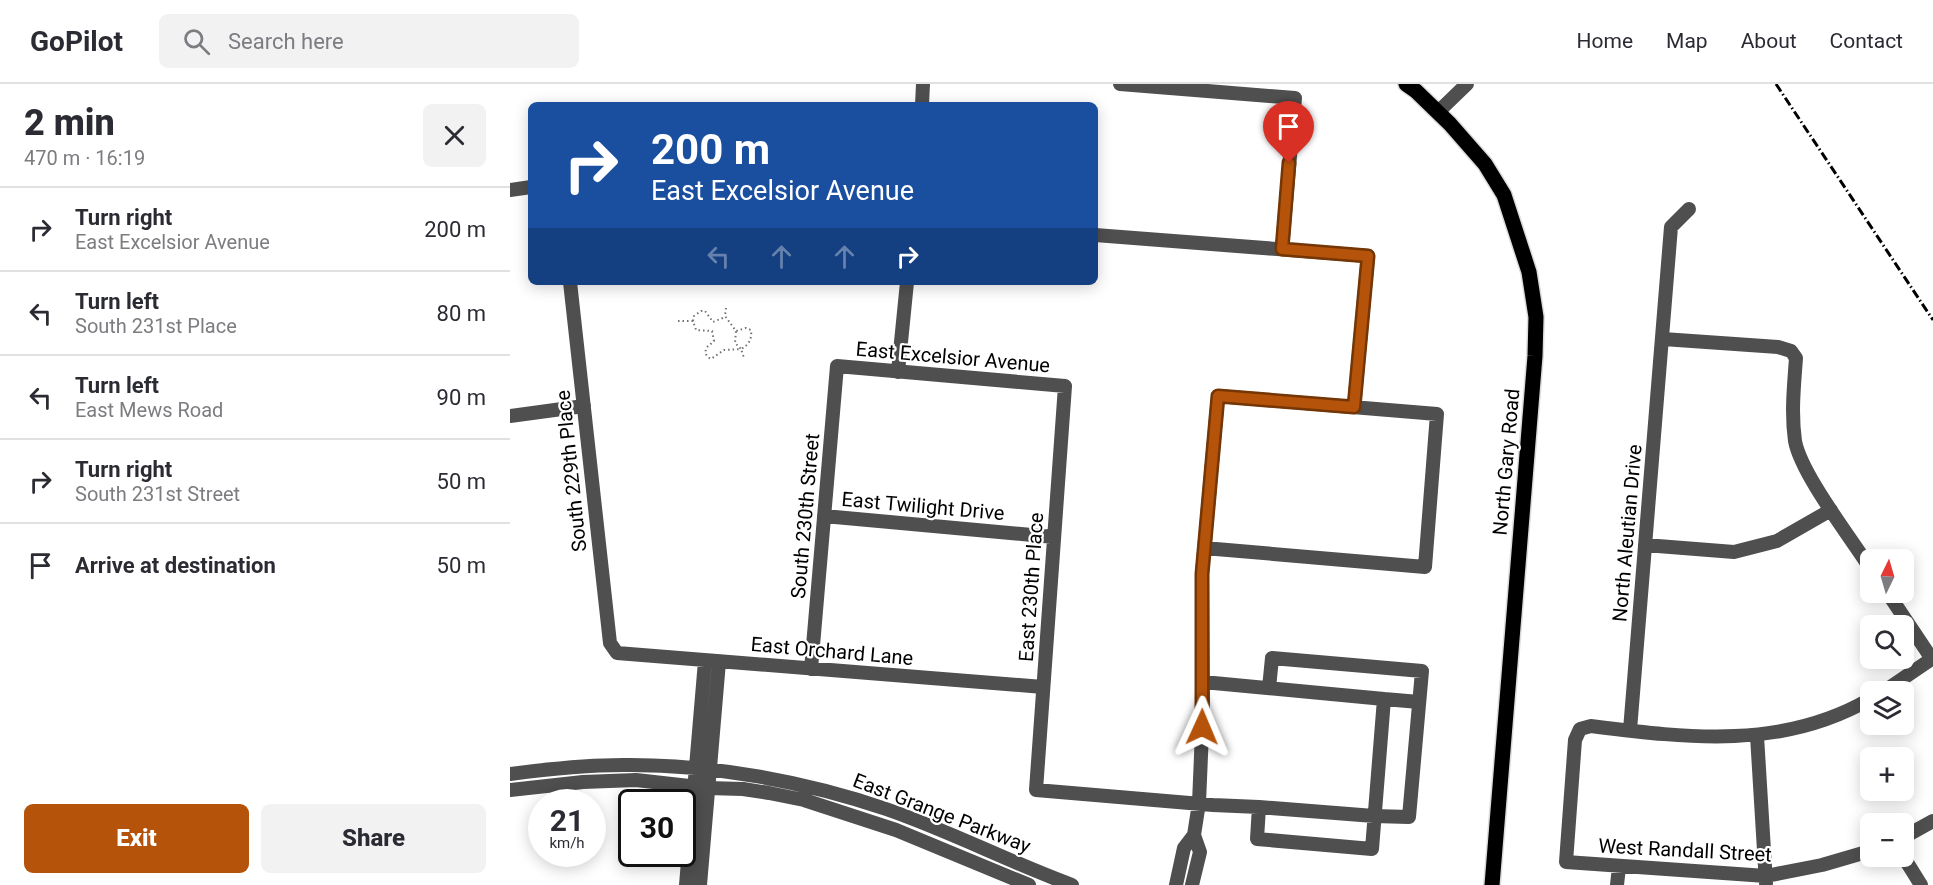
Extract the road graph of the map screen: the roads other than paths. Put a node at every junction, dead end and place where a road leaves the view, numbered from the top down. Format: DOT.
graph roads {
  1 [pos="923,84"];
  2 [pos="1120,84"];
  3 [pos="1406,84"];
  4 [pos="1467,84"];
  5 [pos="922,102"];
  6 [pos="1438,112"];
  7 [pos="528,187"];
  8 [pos="510,190"];
  9 [pos="1689,209"];
  10 [pos="1098,235"];
  11 [pos="1282,249"];
  12 [pos="570,285"];
  13 [pos="907,285"];
  14 [pos="1663,339"];
  15 [pos="837,366"];
  16 [pos="898,372"];
  17 [pos="1065,386"];
  18 [pos="584,406"];
  19 [pos="1354,407"];
  20 [pos="510,416"];
  21 [pos="1831,510"];
  22 [pos="824,516"];
  23 [pos="1054,537"];
  24 [pos="1645,544"];
  25 [pos="1204,548"];
  26 [pos="1860,553"];
  27 [pos="1894,603"];
  28 [pos="617,653"];
  29 [pos="1932,659"];
  30 [pos="705,661"];
  31 [pos="719,662"];
  32 [pos="811,669"];
  33 [pos="1899,681"];
  34 [pos="1203,682"];
  35 [pos="1043,687"];
  36 [pos="1269,688"];
  37 [pos="1384,699"];
  38 [pos="1419,702"];
  39 [pos="1860,705"];
  40 [pos="1630,730"];
  41 [pos="1757,736"];
  42 [pos="702,770"];
  43 [pos="510,774"];
  44 [pos="700,787"];
  45 [pos="510,790"];
  46 [pos="1199,803"];
  47 [pos="1259,807"];
  48 [pos="1374,816"];
  49 [pos="1933,821"];
  50 [pos="1914,831"];
  51 [pos="1194,835"];
  52 [pos="1860,854"];
  53 [pos="1619,867"];
  54 [pos="1910,867"];
  55 [pos="1766,880"];
  56 [pos="686,885"];
  57 [pos="700,885"];
  58 [pos="1029,885"];
  59 [pos="1072,885"];
  60 [pos="1176,885"];
  61 [pos="1192,885"];
  62 [pos="1492,885"];
  63 [pos="1617,885"];
  64 [pos="1921,885"];
  1 -- 5 [label="street"];
  2 -- 11 [label="street"];
  3 -- 6 [label="main road, North Gary Road"];
  4 -- 6 [label="street"];
  6 -- 62 [label="main road, North Gary Road"];
  7 -- 8 [label="street"];
  9 -- 14 [label="street, North Aleutian Drive"];
  10 -- 11 [label="street"];
  11 -- 19 [label="street"];
  12 -- 18 [label="street, South 229th Place"];
  13 -- 16 [label="street"];
  14 -- 21 [label="street"];
  14 -- 24 [label="street, North Aleutian Drive"];
  15 -- 16 [label="street, East Excelsior Avenue"];
  15 -- 22 [label="street, South 230th Street"];
  16 -- 17 [label="street, East Excelsior Avenue"];
  17 -- 23 [label="street, East 230th Place"];
  18 -- 20 [label="street"];
  18 -- 28 [label="street, South 229th Place"];
  19 -- 25 [label="street"];
  19 -- 25 [label="street"];
  21 -- 24 [label="street"];
  21 -- 26 [label="street"];
  22 -- 23 [label="street, East Twilight Drive"];
  22 -- 32 [label="street, South 230th Street"];
  23 -- 35 [label="street, East 230th Place"];
  24 -- 40 [label="street, North Aleutian Drive"];
  25 -- 34 [label="street"];
  27 -- 29 [label="street"];
  28 -- 30 [label="street, East Orchard Lane"];
  29 -- 33 [label="street"];
  30 -- 31 [label="street, East Orchard Lane"];
  30 -- 42 [label="street"];
  31 -- 32 [label="street, East Orchard Lane"];
  31 -- 42 [label="street"];
  32 -- 35 [label="street, East Orchard Lane"];
  34 -- 36 [label="street"];
  34 -- 46 [label="street"];
  35 -- 46 [label="street, East 230th Place"];
  36 -- 37 [label="street"];
  36 -- 38 [label="street"];
  37 -- 38 [label="street"];
  37 -- 48 [label="street"];
  38 -- 48 [label="street"];
  39 -- 41 [label="street"];
  40 -- 41 [label="street"];
  40 -- 53 [label="street, West Randall Street"];
  41 -- 55 [label="street"];
  42 -- 43 [label="street, East Grange Parkway"];
  42 -- 44 [label="street"];
  42 -- 59 [label="street, East Grange Parkway"];
  44 -- 45 [label="street, East Grange Parkway"];
  44 -- 56 [label="street"];
  44 -- 57 [label="street"];
  44 -- 58 [label="street, East Grange Parkway"];
  46 -- 47 [label="street"];
  46 -- 51 [label="street"];
  47 -- 48 [label="street"];
  47 -- 48 [label="street"];
  49 -- 50 [label="street"];
  51 -- 60 [label="street"];
  51 -- 61 [label="street"];
  52 -- 55 [label="street, West Randall Street"];
  53 -- 55 [label="street, West Randall Street"];
  53 -- 63 [label="street"];
  54 -- 64 [label="street"];
}
